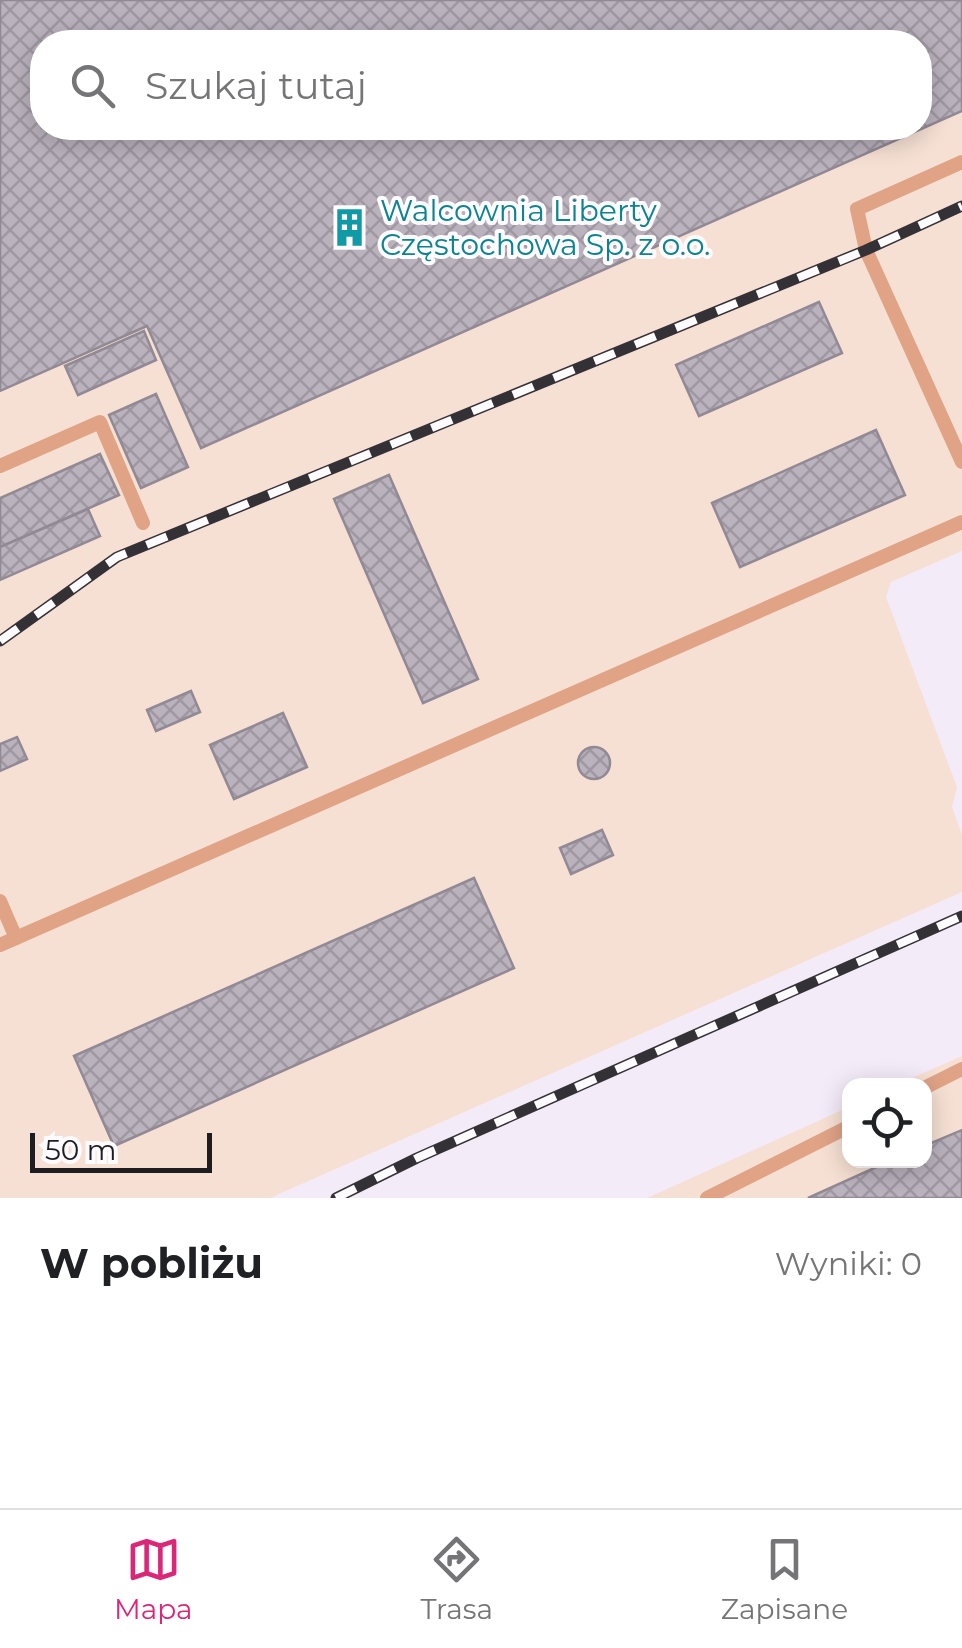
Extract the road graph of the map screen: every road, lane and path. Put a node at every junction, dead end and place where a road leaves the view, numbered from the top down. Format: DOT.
graph roads {
  1 [pos="962,162"];
  2 [pos="962,462"];
  3 [pos="0,466"];
  4 [pos="962,522"];
  5 [pos="143,523"];
  6 [pos="0,900"];
  7 [pos="16,938"];
  8 [pos="0,945"];
  9 [pos="962,1070"];
  10 [pos="932,1084"];
  11 [pos="842,1130"];
  12 [pos="707,1198"];
  1 -- 2 [label="lane"];
  3 -- 5 [label="lane"];
  4 -- 7 [label="lane"];
  6 -- 7 [label="lane"];
  7 -- 8 [label="lane"];
  9 -- 10 [label="lane"];
  11 -- 12 [label="lane"];
}
